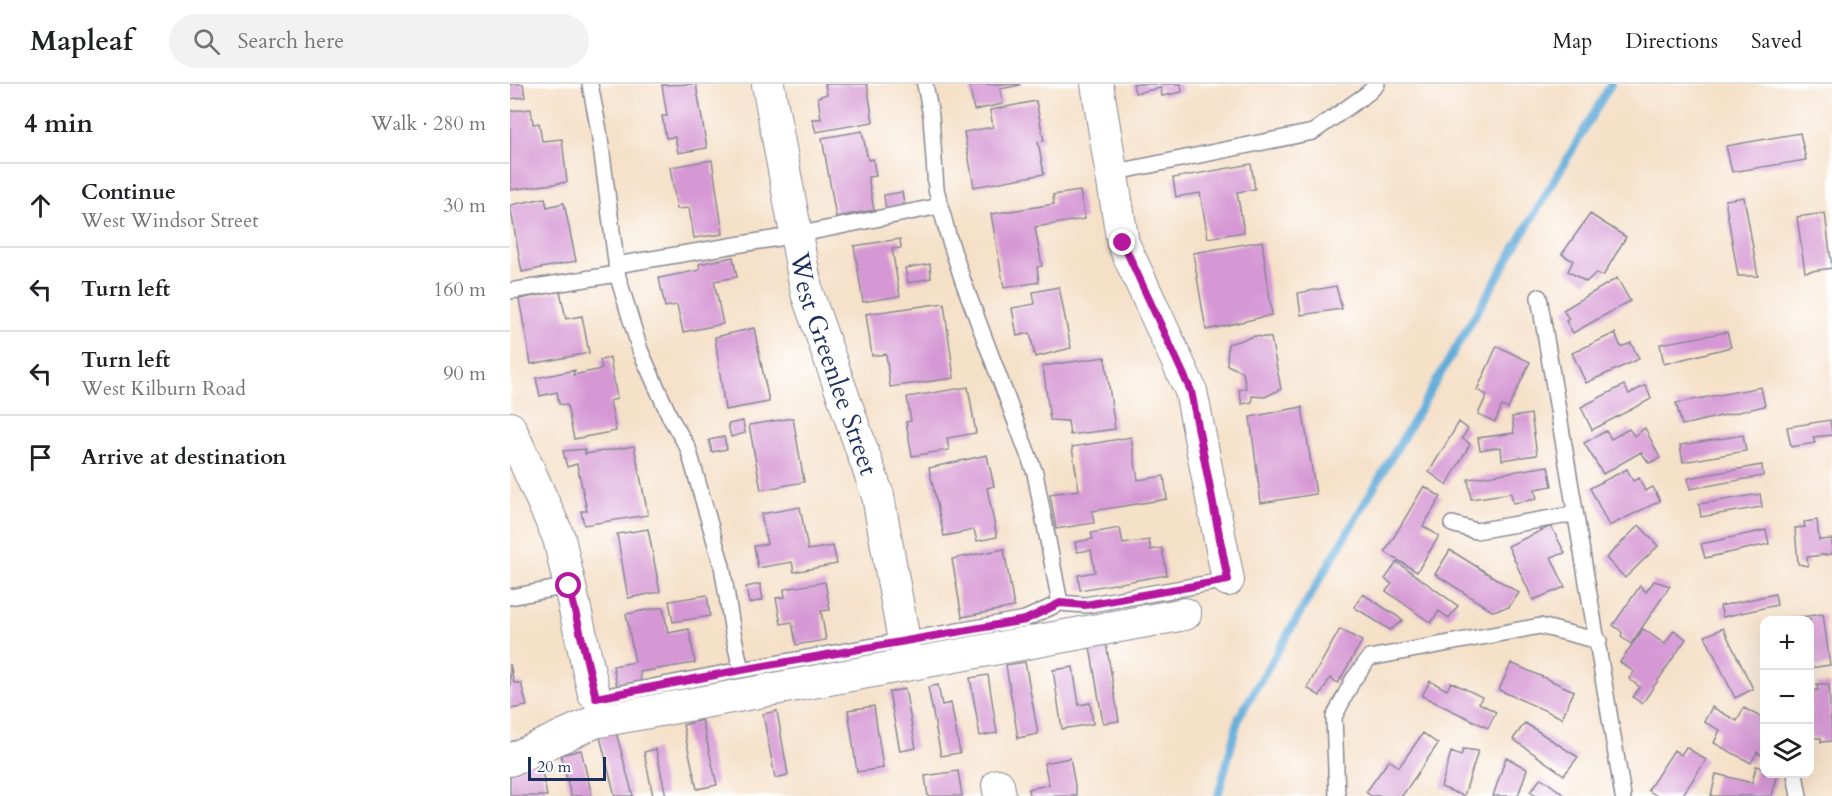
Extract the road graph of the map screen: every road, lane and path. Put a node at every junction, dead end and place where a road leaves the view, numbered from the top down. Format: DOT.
graph roads {
  1 [pos="590,84"];
  2 [pos="768,84"];
  3 [pos="925,84"];
  4 [pos="1097,84"];
  5 [pos="1377,84"];
  6 [pos="1112,173"];
  7 [pos="940,206"];
  8 [pos="796,235"];
  9 [pos="616,269"];
  10 [pos="510,291"];
  11 [pos="1539,297"];
  12 [pos="510,428"];
  13 [pos="1575,514"];
  14 [pos="1452,524"];
  15 [pos="1228,580"];
  16 [pos="569,586"];
  17 [pos="510,597"];
  18 [pos="1060,603"];
  19 [pos="1185,614"];
  20 [pos="904,641"];
  21 [pos="1599,641"];
  22 [pos="741,670"];
  23 [pos="594,694"];
  24 [pos="510,760"];
  25 [pos="1796,778"];
  26 [pos="1337,796"];
  27 [pos="1623,796"];
  28 [pos="1799,796"];
  1 -- 9 [label="lane"];
  2 -- 8 [label="street, West Greenlee Street"];
  3 -- 7 [label="lane"];
  4 -- 6 [label="street"];
  5 -- 6 [label="lane"];
  6 -- 15 [label="street"];
  7 -- 8 [label="lane"];
  7 -- 18 [label="lane"];
  8 -- 9 [label="lane"];
  8 -- 20 [label="street, West Greenlee Street"];
  9 -- 10 [label="lane"];
  9 -- 22 [label="lane"];
  11 -- 13 [label="lane"];
  12 -- 16 [label="street"];
  13 -- 14 [label="lane"];
  13 -- 21 [label="lane"];
  15 -- 18 [label="lane"];
  16 -- 17 [label="lane"];
  16 -- 23 [label="street"];
  18 -- 20 [label="lane"];
  19 -- 24 [label="street"];
  20 -- 22 [label="lane"];
  21 -- 26 [label="lane"];
  21 -- 27 [label="lane"];
  22 -- 23 [label="lane"];
  25 -- 28 [label="lane"];
}
